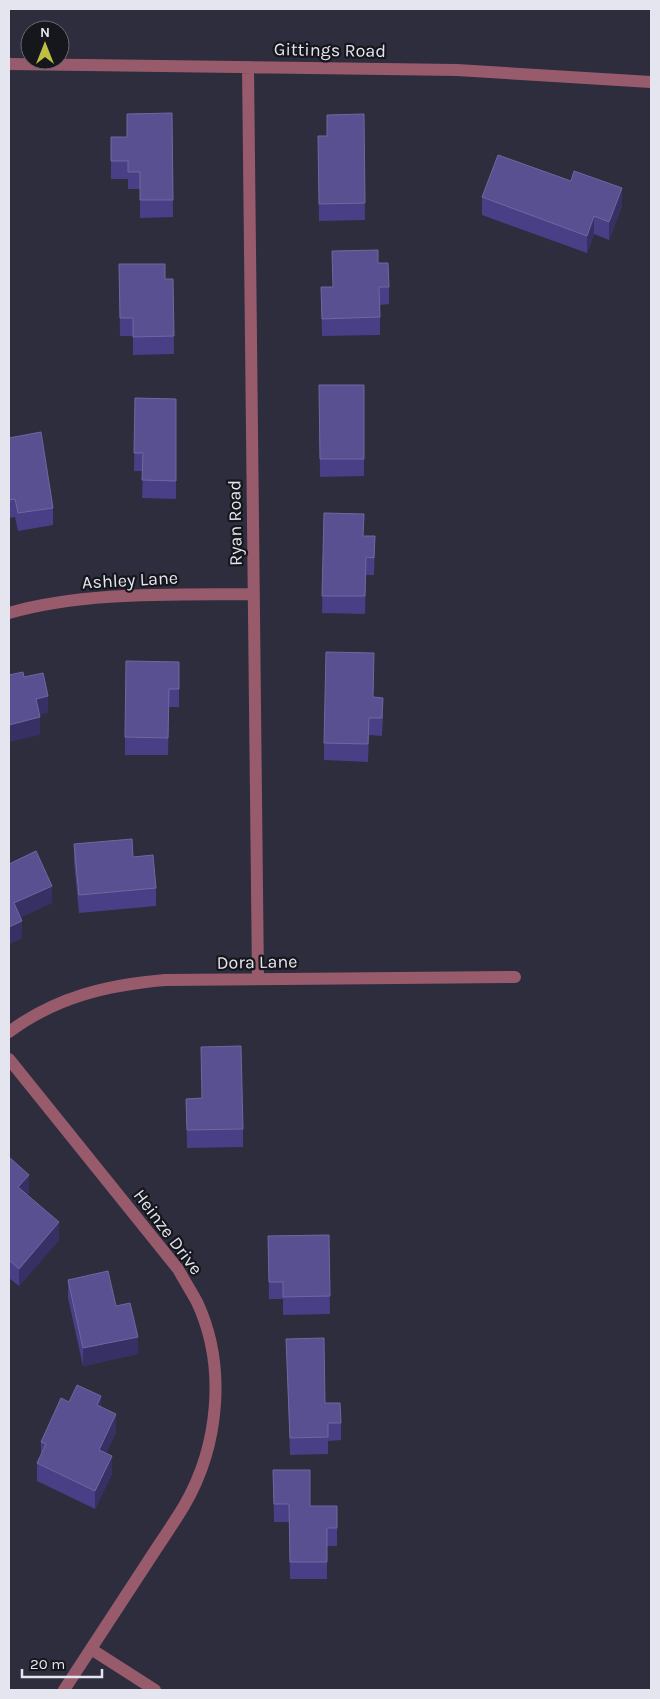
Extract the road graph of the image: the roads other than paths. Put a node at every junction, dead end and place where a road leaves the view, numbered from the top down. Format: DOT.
graph roads {
  1 [pos="9,64"];
  2 [pos="248,67"];
  3 [pos="651,82"];
  4 [pos="254,594"];
  5 [pos="9,612"];
  6 [pos="516,977"];
  7 [pos="258,979"];
  8 [pos="9,1032"];
  9 [pos="9,1059"];
  10 [pos="91,1649"];
  11 [pos="64,1690"];
  12 [pos="155,1690"];
  1 -- 2 [label="street, Gittings Road"];
  2 -- 3 [label="street, Gittings Road"];
  2 -- 4 [label="street, Ryan Road"];
  4 -- 5 [label="street, Ashley Lane"];
  4 -- 7 [label="street, Ryan Road"];
  6 -- 7 [label="street, Dora Lane"];
  7 -- 8 [label="street, Dora Lane"];
  9 -- 10 [label="street, Heinze Drive"];
  10 -- 11 [label="street, Heinze Drive"];
  10 -- 12 [label="street"];
}
